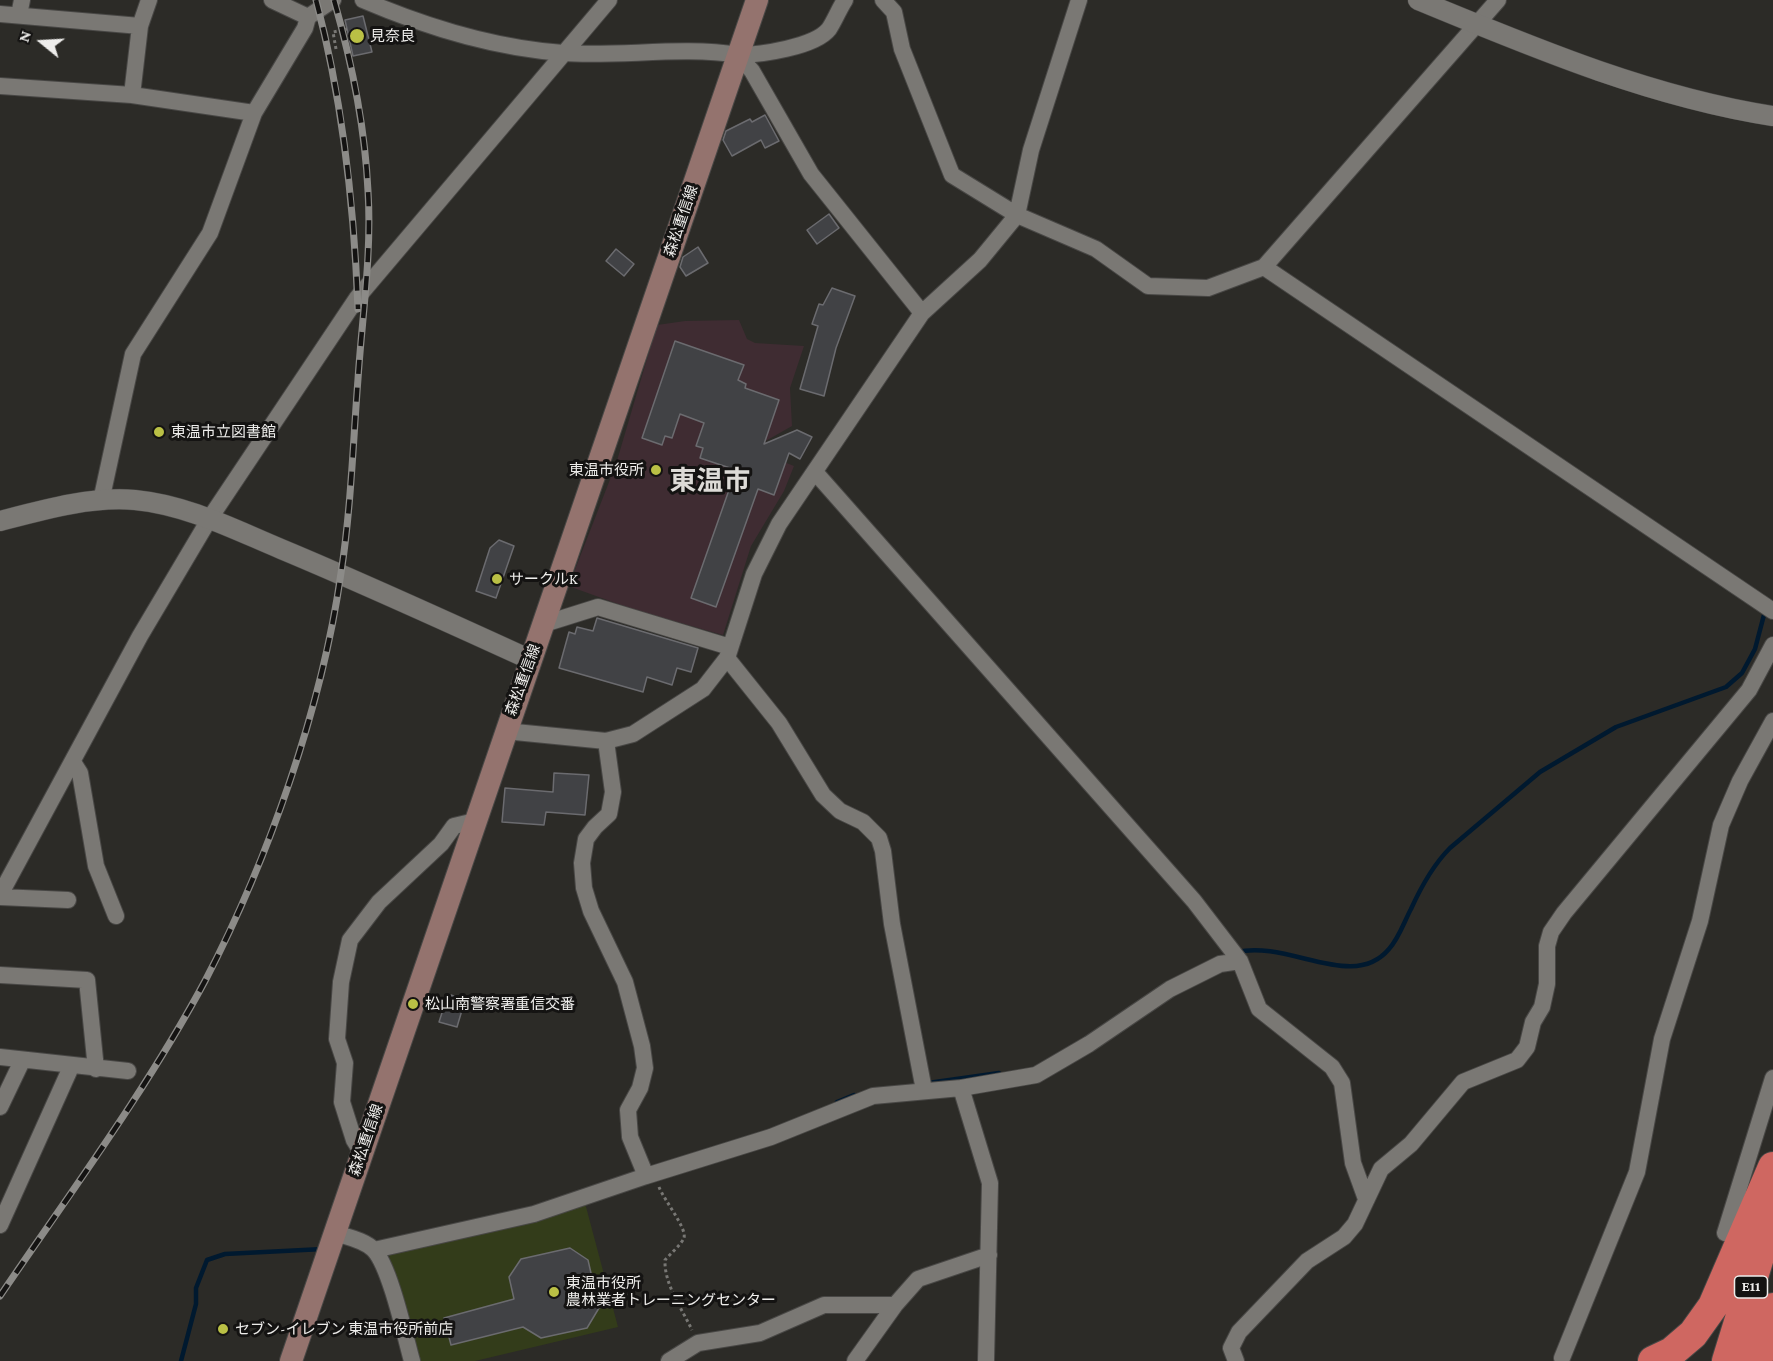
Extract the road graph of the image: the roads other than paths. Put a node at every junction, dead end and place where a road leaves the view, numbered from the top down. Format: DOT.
graph roads {
  1 [pos="149,0"];
  2 [pos="272,0"];
  3 [pos="333,0"];
  4 [pos="363,0"];
  5 [pos="609,0"];
  6 [pos="757,0"];
  7 [pos="845,0"];
  8 [pos="883,0"];
  9 [pos="1079,0"];
  10 [pos="1418,0"];
  11 [pos="1498,0"];
  12 [pos="21,8"];
  13 [pos="0,14"];
  14 [pos="309,17"];
  15 [pos="1477,24"];
  16 [pos="140,26"];
  17 [pos="563,53"];
  18 [pos="738,56"];
  19 [pos="0,86"];
  20 [pos="132,96"];
  21 [pos="254,113"];
  22 [pos="1773,116"];
  23 [pos="1017,215"];
  24 [pos="1264,267"];
  25 [pos="922,313"];
  26 [pos="815,472"];
  27 [pos="101,501"];
  28 [pos="210,518"];
  29 [pos="0,521"];
  30 [pos="1767,607"];
  31 [pos="544,624"];
  32 [pos="1773,645"];
  33 [pos="728,652"];
  34 [pos="531,660"];
  35 [pos="1773,721"];
  36 [pos="505,731"];
  37 [pos="606,741"];
  38 [pos="73,762"];
  39 [pos="475,820"];
  40 [pos="0,896"];
  41 [pos="68,900"];
  42 [pos="116,916"];
  43 [pos="1239,961"];
  44 [pos="0,975"];
  45 [pos="0,1057"];
  46 [pos="22,1061"];
  47 [pos="70,1067"];
  48 [pos="96,1069"];
  49 [pos="128,1071"];
  50 [pos="1773,1078"];
  51 [pos="961,1088"];
  52 [pos="924,1090"];
  53 [pos="1771,1098"];
  54 [pos="0,1107"];
  55 [pos="362,1153"];
  56 [pos="1773,1167"];
  57 [pos="650,1175"];
  58 [pos="1366,1199"];
  59 [pos="1773,1212"];
  60 [pos="0,1225"];
  61 [pos="335,1233"];
  62 [pos="1725,1233"];
  63 [pos="374,1250"];
  64 [pos="989,1255"];
  65 [pos="895,1305"];
  66 [pos="1773,1308"];
  67 [pos="1562,1358"];
  68 [pos="291,1361"];
  69 [pos="411,1361"];
  70 [pos="669,1361"];
  71 [pos="855,1361"];
  72 [pos="986,1361"];
  73 [pos="1236,1361"];
  74 [pos="1653,1361"];
  75 [pos="1727,1361"];
  76 [pos="1757,1361"];
  1 -- 16 [label="street"];
  2 -- 14 [label="street"];
  3 -- 14 [label="street"];
  4 -- 17 [label="street"];
  5 -- 17 [label="street"];
  6 -- 18 [label="main road, 森松重信線"];
  7 -- 18 [label="street"];
  8 -- 23 [label="street"];
  9 -- 23 [label="street"];
  10 -- 15 [label="street"];
  11 -- 15 [label="street"];
  12 -- 13 [label="street"];
  12 -- 16 [label="street"];
  14 -- 21 [label="street"];
  15 -- 22 [label="street"];
  15 -- 24 [label="street"];
  16 -- 20 [label="street"];
  17 -- 18 [label="street"];
  17 -- 28 [label="street"];
  18 -- 25 [label="street"];
  18 -- 31 [label="main road, 森松重信線"];
  19 -- 20 [label="street"];
  20 -- 21 [label="street"];
  21 -- 27 [label="street"];
  23 -- 24 [label="street"];
  23 -- 25 [label="street"];
  24 -- 30 [label="street"];
  25 -- 26 [label="street"];
  26 -- 33 [label="street"];
  26 -- 43 [label="street"];
  27 -- 28 [label="street"];
  27 -- 29 [label="street"];
  28 -- 34 [label="street"];
  28 -- 38 [label="street"];
  31 -- 33 [label="street"];
  31 -- 34 [label="main road, 森松重信線"];
  32 -- 58 [label="street"];
  33 -- 37 [label="street"];
  33 -- 52 [label="street"];
  34 -- 36 [label="main road, 森松重信線"];
  35 -- 67 [label="street"];
  36 -- 37 [label="street"];
  36 -- 39 [label="main road, 森松重信線"];
  37 -- 57 [label="street"];
  38 -- 40 [label="street"];
  38 -- 42 [label="street"];
  39 -- 55 [label="main road, 森松重信線"];
  39 -- 55 [label="street"];
  40 -- 41 [label="street"];
  43 -- 51 [label="street"];
  43 -- 58 [label="street"];
  44 -- 48 [label="street"];
  45 -- 46 [label="street"];
  46 -- 47 [label="street"];
  46 -- 54 [label="street"];
  47 -- 48 [label="street"];
  47 -- 60 [label="street"];
  48 -- 49 [label="street"];
  50 -- 53 [label="street"];
  51 -- 52 [label="street"];
  51 -- 64 [label="street"];
  52 -- 57 [label="street"];
  53 -- 62 [label="street"];
  55 -- 61 [label="main road, 森松重信線"];
  56 -- 74 [label="highway"];
  57 -- 63 [label="street"];
  58 -- 73 [label="street"];
  59 -- 75 [label="highway, E11"];
  61 -- 63 [label="street"];
  61 -- 68 [label="main road, 森松重信線"];
  63 -- 69 [label="street"];
  64 -- 65 [label="street"];
  64 -- 72 [label="street"];
  65 -- 70 [label="street"];
  65 -- 71 [label="street"];
  66 -- 76 [label="highway, E11"];
}
